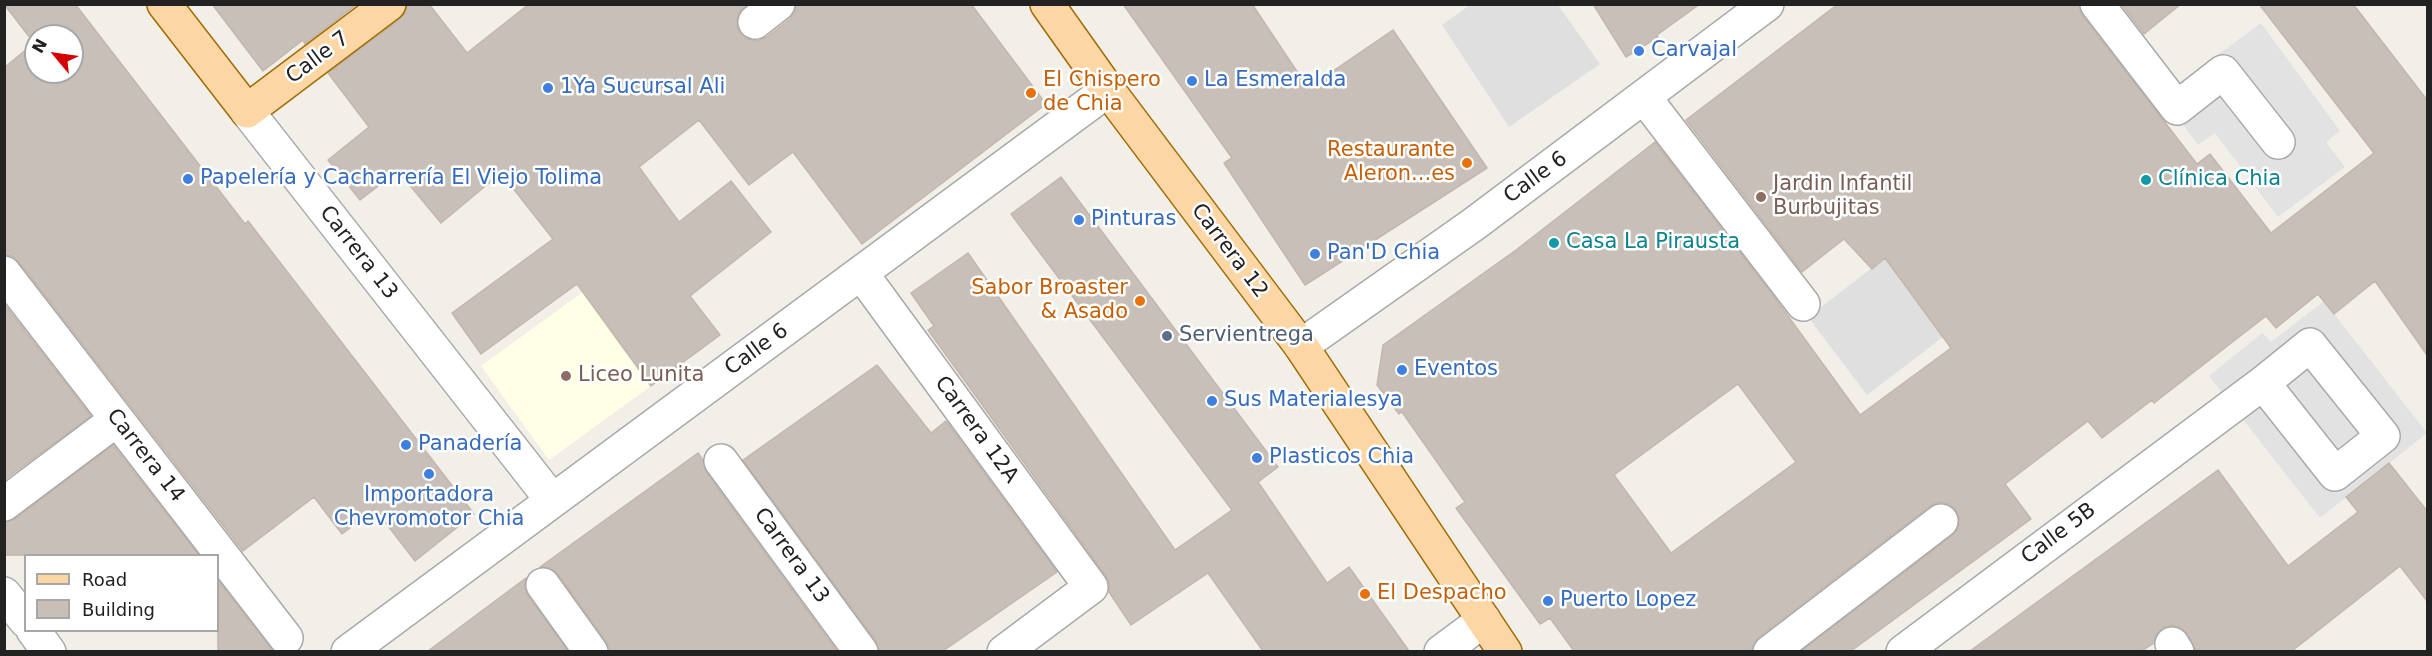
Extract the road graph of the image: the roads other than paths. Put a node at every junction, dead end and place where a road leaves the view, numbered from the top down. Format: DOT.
graph roads {
  1 [pos="164,4"];
  2 [pos="389,4"];
  3 [pos="1047,4"];
  4 [pos="1767,4"];
  5 [pos="2097,4"];
  6 [pos="1108,90"];
  7 [pos="1644,98"];
  8 [pos="247,111"];
  9 [pos="2278,142"];
  10 [pos="4,273"];
  11 [pos="861,273"];
  12 [pos="1803,304"];
  13 [pos="1300,346"];
  14 [pos="2263,383"];
  15 [pos="116,420"];
  16 [pos="721,461"];
  17 [pos="552,501"];
  18 [pos="4,504"];
  19 [pos="1941,521"];
  20 [pos="543,585"];
  21 [pos="4,594"];
  22 [pos="24,619"];
  23 [pos="1484,620"];
  24 [pos="35,632"];
  25 [pos="286,638"];
  26 [pos="49,651"];
  27 [pos="348,651"];
  28 [pos="591,651"];
  29 [pos="861,651"];
  30 [pos="1004,651"];
  31 [pos="1442,651"];
  32 [pos="1505,651"];
  33 [pos="1770,651"];
  34 [pos="1903,651"];
  1 -- 8 [label="main road, Carrera 13"];
  2 -- 8 [label="main road, Calle 7"];
  3 -- 6 [label="main road, Carrera 12"];
  4 -- 7 [label="street, Calle 6"];
  5 -- 9 [label="street"];
  6 -- 11 [label="street, Calle 6"];
  6 -- 13 [label="main road, Carrera 12"];
  7 -- 12 [label="street"];
  7 -- 13 [label="street, Calle 6"];
  8 -- 17 [label="street, Carrera 13"];
  10 -- 15 [label="street, Carrera 14"];
  11 -- 17 [label="street, Calle 6"];
  11 -- 30 [label="street, Carrera 12A"];
  13 -- 23 [label="main road, Carrera 12"];
  14 -- 34 [label="street, Calle 5B"];
  15 -- 18 [label="street"];
  15 -- 25 [label="street, Carrera 14"];
  16 -- 29 [label="street, Carrera 13"];
  17 -- 27 [label="street, Calle 6"];
  19 -- 33 [label="street"];
  20 -- 28 [label="street"];
  21 -- 22 [label="street"];
  23 -- 31 [label="street"];
  23 -- 32 [label="main road, Carrera 12"];
  24 -- 26 [label="street"];
}
